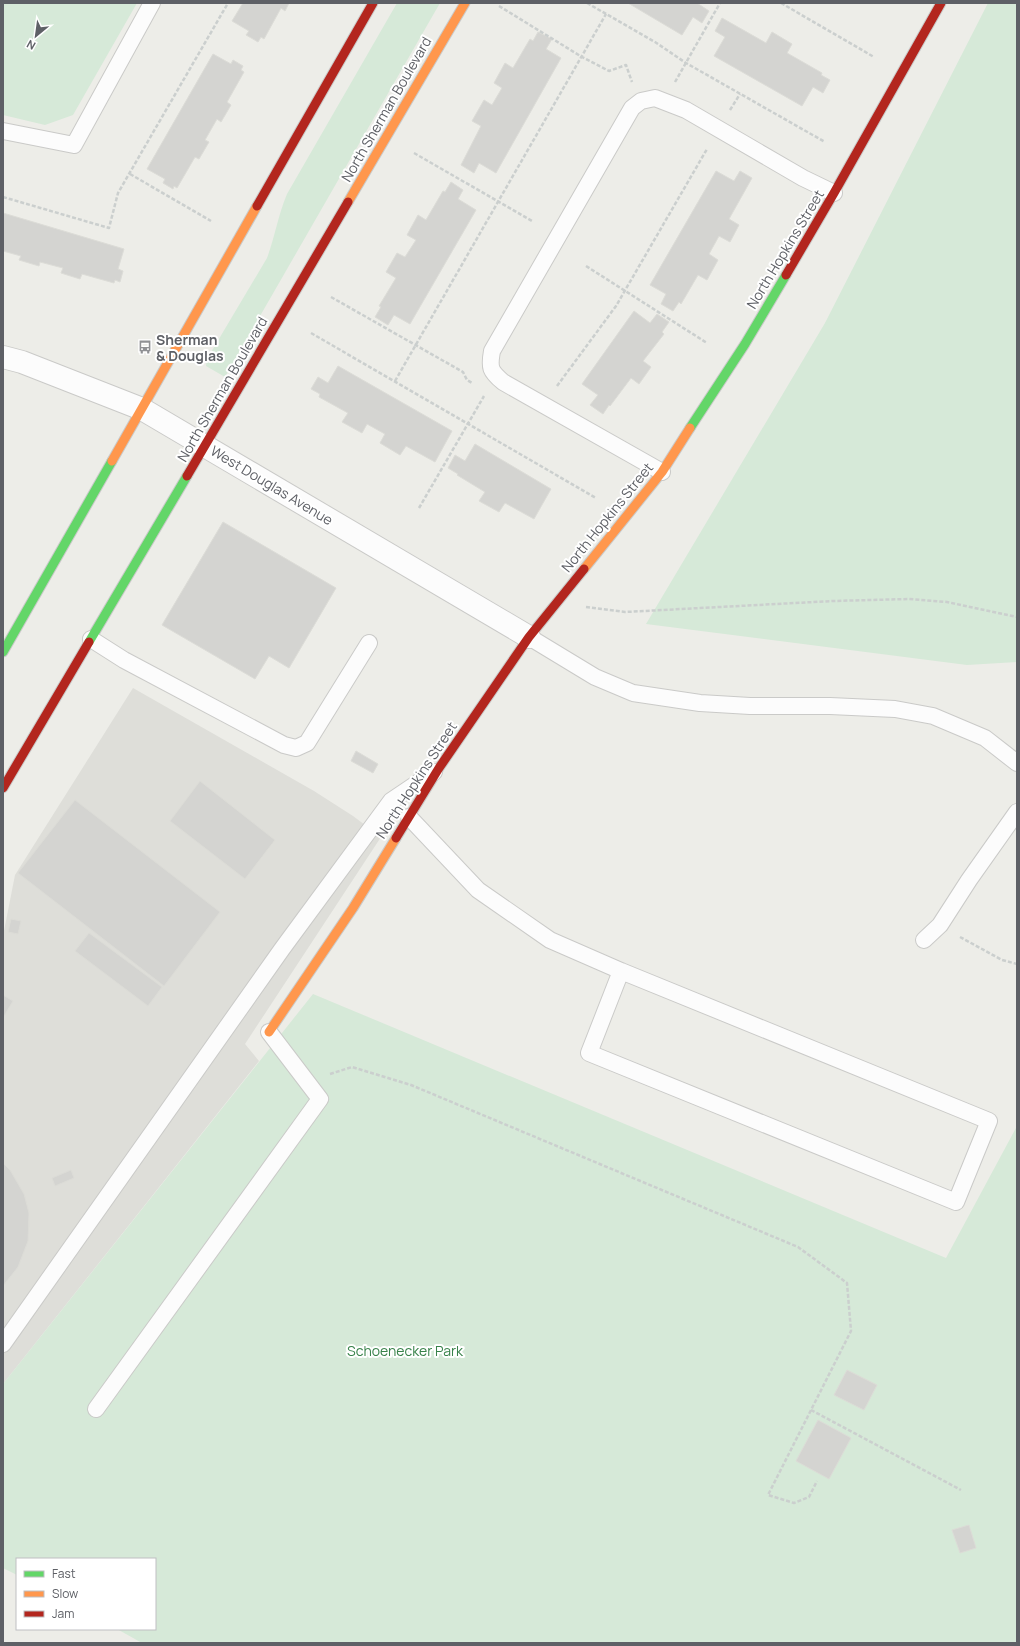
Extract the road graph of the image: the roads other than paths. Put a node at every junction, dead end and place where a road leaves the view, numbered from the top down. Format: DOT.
graph roads {
  1 [pos="152,3"];
  2 [pos="373,3"];
  3 [pos="465,3"];
  4 [pos="941,3"];
  5 [pos="3,132"];
  6 [pos="834,194"];
  7 [pos="3,357"];
  8 [pos="142,408"];
  9 [pos="205,446"];
  10 [pos="662,472"];
  11 [pos="529,637"];
  12 [pos="91,639"];
  13 [pos="369,643"];
  14 [pos="3,652"];
  15 [pos="1017,763"];
  16 [pos="439,768"];
  17 [pos="3,788"];
  18 [pos="1017,812"];
  19 [pos="409,817"];
  20 [pos="924,940"];
  21 [pos="621,971"];
  22 [pos="269,1032"];
  23 [pos="3,1344"];
  24 [pos="96,1409"];
  1 -- 5 [label="lane"];
  2 -- 8 [label="main road"];
  3 -- 9 [label="main road, North Sherman Boulevard"];
  4 -- 6 [label="main road, North Hopkins Street"];
  6 -- 10 [label="main road, North Hopkins Street"];
  6 -- 10 [label="lane"];
  7 -- 8 [label="street, West Douglas Avenue"];
  8 -- 9 [label="street, West Douglas Avenue"];
  8 -- 14 [label="main road"];
  9 -- 11 [label="street, West Douglas Avenue"];
  9 -- 12 [label="main road, North Sherman Boulevard"];
  10 -- 11 [label="main road, North Hopkins Street"];
  11 -- 15 [label="lane"];
  11 -- 16 [label="main road, North Hopkins Street"];
  12 -- 13 [label="lane"];
  12 -- 17 [label="main road, North Sherman Boulevard"];
  16 -- 19 [label="main road, North Hopkins Street"];
  16 -- 23 [label="lane"];
  18 -- 20 [label="lane"];
  19 -- 21 [label="lane"];
  19 -- 22 [label="main road, North Hopkins Street"];
  21 -- 21 [label="lane"];
  22 -- 24 [label="lane"];
}
